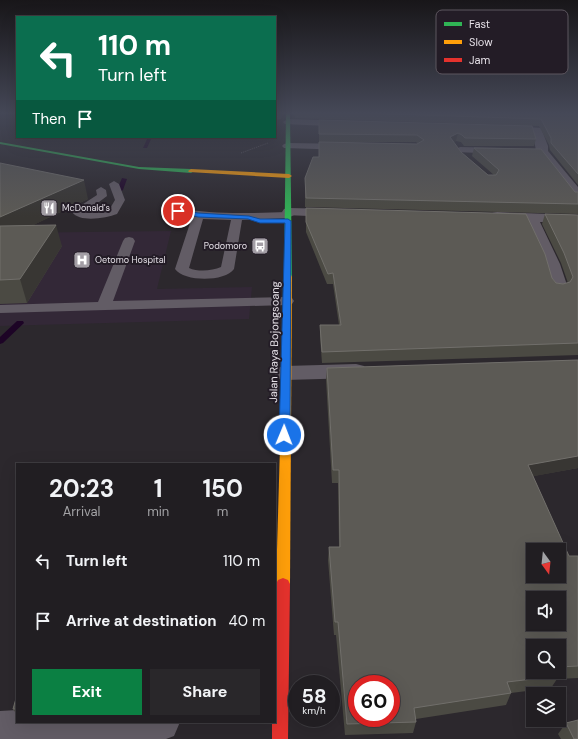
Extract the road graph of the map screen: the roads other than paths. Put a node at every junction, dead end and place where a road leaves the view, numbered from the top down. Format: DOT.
graph roads {
  1 [pos="24,147"];
  2 [pos="288,147"];
  3 [pos="542,147"];
  4 [pos="460,150"];
  5 [pos="516,151"];
  6 [pos="529,152"];
  7 [pos="542,152"];
  8 [pos="469,159"];
  9 [pos="177,160"];
  10 [pos="168,170"];
  11 [pos="289,176"];
  12 [pos="114,184"];
  13 [pos="101,190"];
  14 [pos="578,196"];
  15 [pos="178,211"];
  16 [pos="350,213"];
  17 [pos="198,215"];
  18 [pos="288,216"];
  19 [pos="482,216"];
  20 [pos="243,217"];
  21 [pos="530,217"];
  22 [pos="578,219"];
  23 [pos="129,241"];
  24 [pos="558,288"];
  25 [pos="287,301"];
  26 [pos="104,306"];
  27 [pos="0,309"];
  28 [pos="372,370"];
  29 [pos="285,373"];
  30 [pos="142,723"];
  31 [pos="278,723"];
  32 [pos="0,731"];
  1 -- 10 [label="main road"];
  2 -- 11 [label="main road, Jalan Raya Bojongsoang"];
  3 -- 7 [label="street"];
  4 -- 5 [label="street"];
  4 -- 8 [label="street"];
  6 -- 7 [label="street"];
  7 -- 14 [label="street"];
  9 -- 10 [label="main road"];
  10 -- 11 [label="main road"];
  11 -- 18 [label="main road, Jalan Raya Bojongsoang"];
  12 -- 13 [label="lane"];
  15 -- 17 [label="lane"];
  16 -- 18 [label="street"];
  17 -- 20 [label="lane"];
  17 -- 20 [label="lane"];
  18 -- 20 [label="lane"];
  18 -- 25 [label="main road, Jalan Raya Bojongsoang"];
  19 -- 21 [label="street"];
  21 -- 22 [label="street"];
  21 -- 24 [label="street"];
  23 -- 26 [label="lane"];
  25 -- 26 [label="lane"];
  25 -- 29 [label="main road, Jalan Raya Bojongsoang"];
  26 -- 27 [label="lane"];
  28 -- 29 [label="street"];
  29 -- 31 [label="main road, Jalan Raya Bojongsoang"];
  30 -- 32 [label="street"];
}
